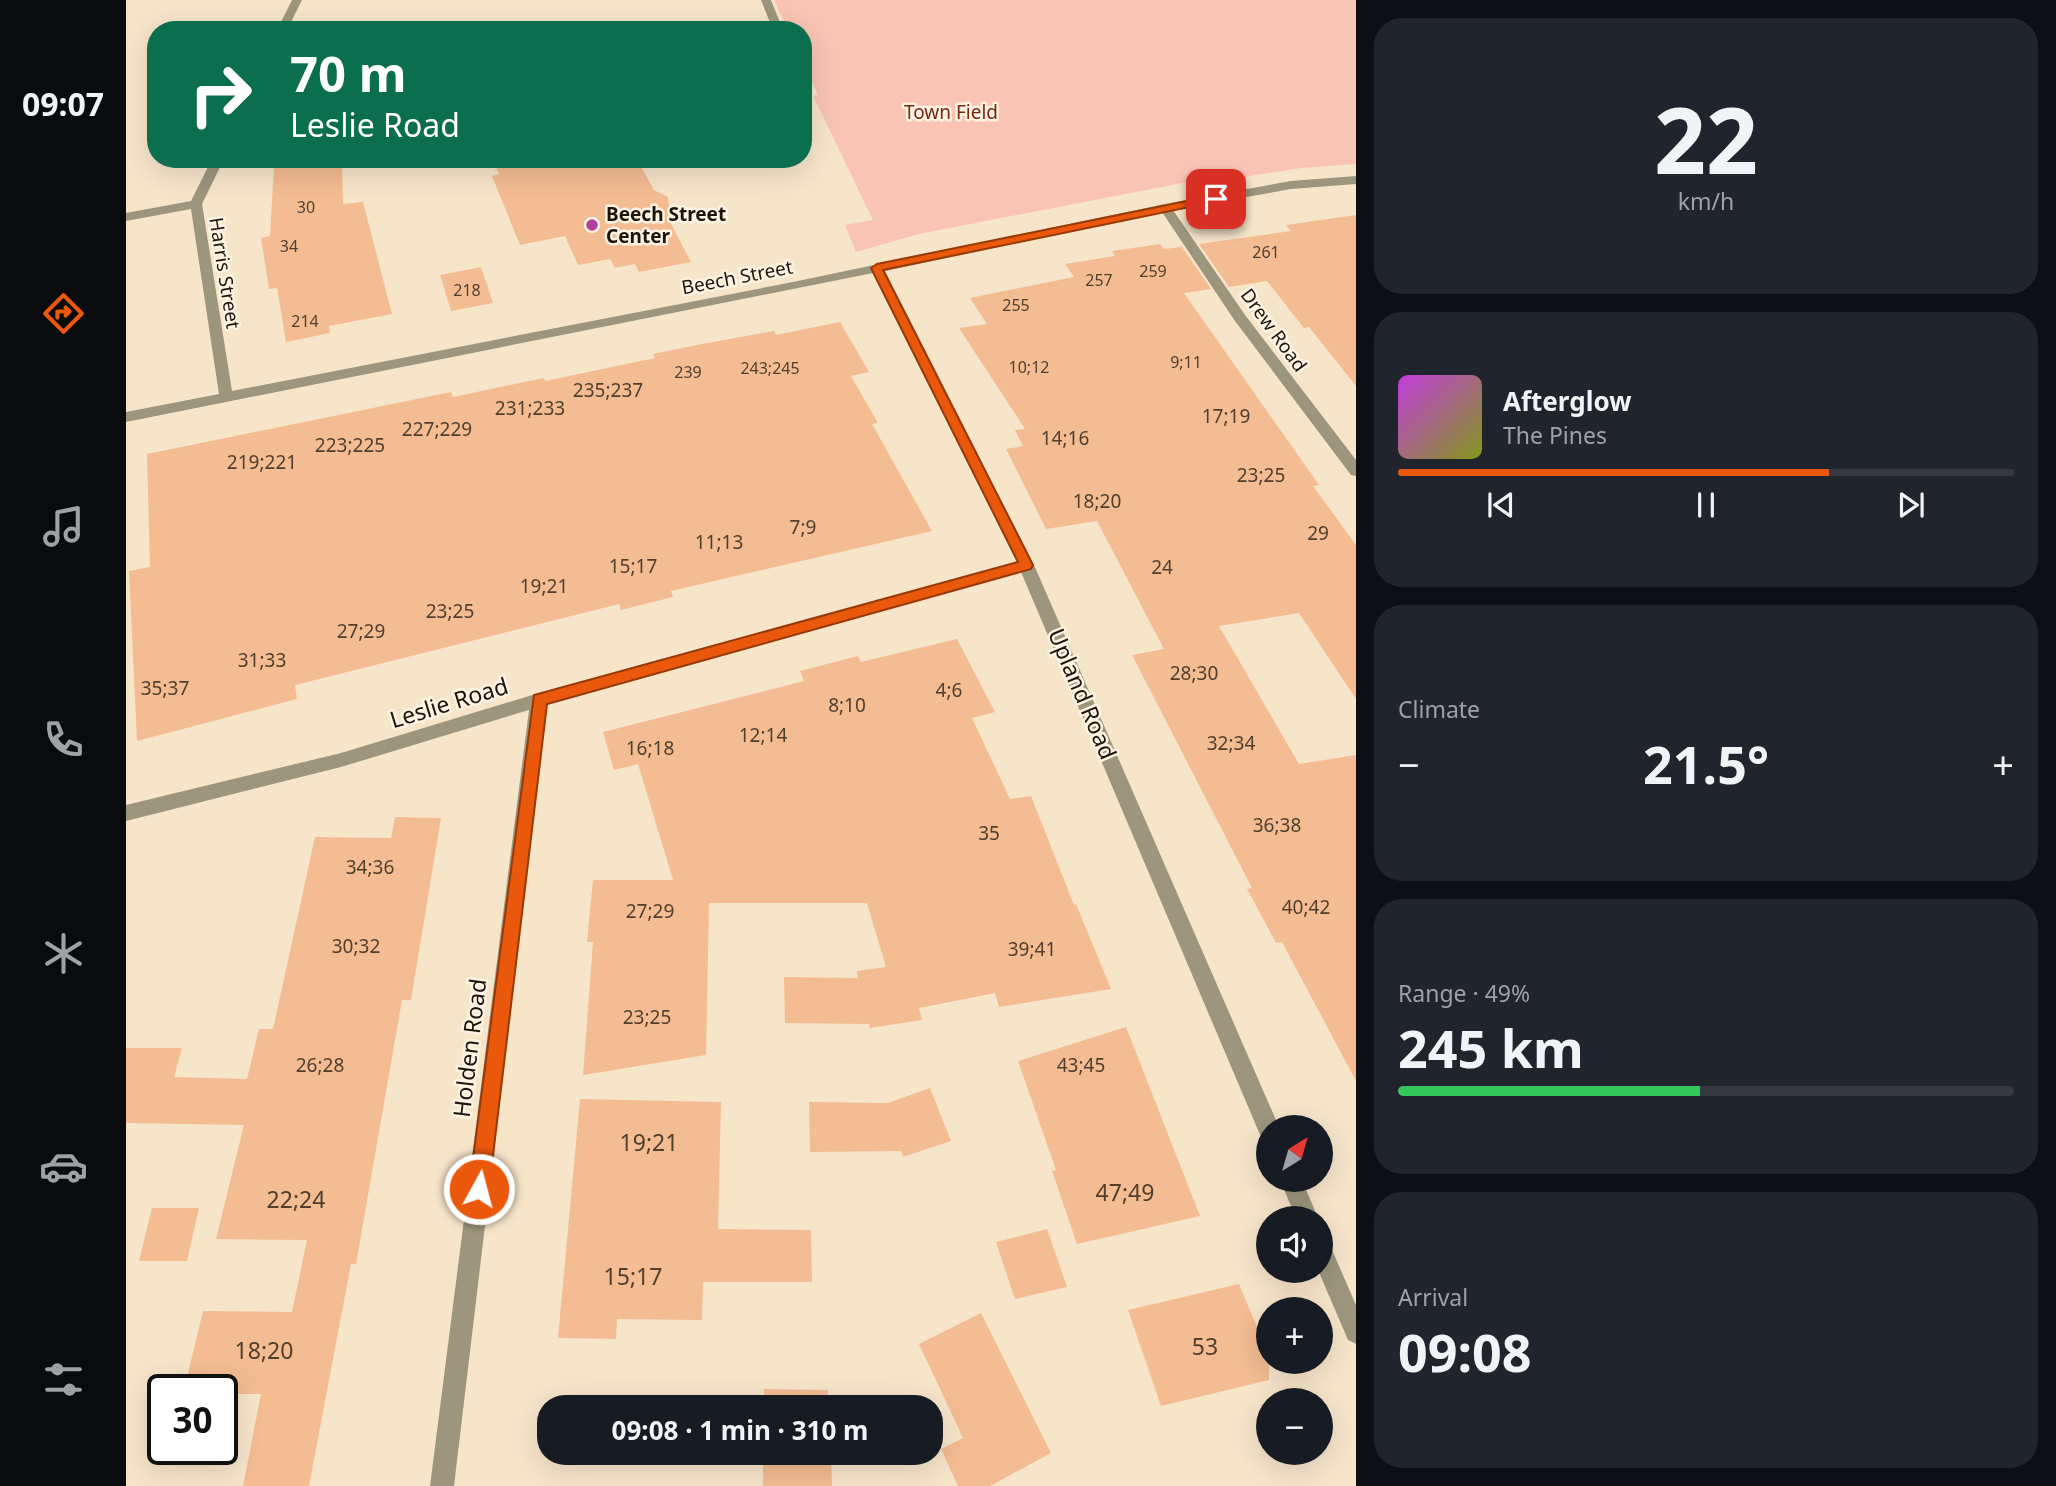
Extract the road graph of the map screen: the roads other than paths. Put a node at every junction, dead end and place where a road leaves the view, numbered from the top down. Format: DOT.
graph roads {
  1 [pos="297,0"];
  2 [pos="766,0"];
  3 [pos="286,21"];
  4 [pos="774,21"];
  5 [pos="213,168"];
  6 [pos="1356,180"];
  7 [pos="195,204"];
  8 [pos="1166,208"];
  9 [pos="126,217"];
  10 [pos="877,268"];
  11 [pos="226,397"];
  12 [pos="126,417"];
  13 [pos="1356,471"];
  14 [pos="1026,565"];
  15 [pos="539,700"];
  16 [pos="126,813"];
  17 [pos="1263,1115"];
  18 [pos="1333,1279"];
  19 [pos="1356,1332"];
  20 [pos="442,1486"];
  1 -- 3 [label="street"];
  2 -- 4 [label="street"];
  5 -- 7 [label="street, Harris Street"];
  6 -- 8 [label="street, Beech Street"];
  7 -- 9 [label="street"];
  7 -- 11 [label="street, Harris Street"];
  8 -- 10 [label="street, Beech Street"];
  8 -- 13 [label="street, Drew Road"];
  10 -- 11 [label="street, Beech Street"];
  10 -- 14 [label="street, Upland Road"];
  11 -- 12 [label="street, Beech Street"];
  14 -- 15 [label="street, Leslie Road"];
  14 -- 17 [label="street, Upland Road"];
  15 -- 16 [label="street, Leslie Road"];
  15 -- 20 [label="street, Holden Road"];
  18 -- 19 [label="street"];
}
